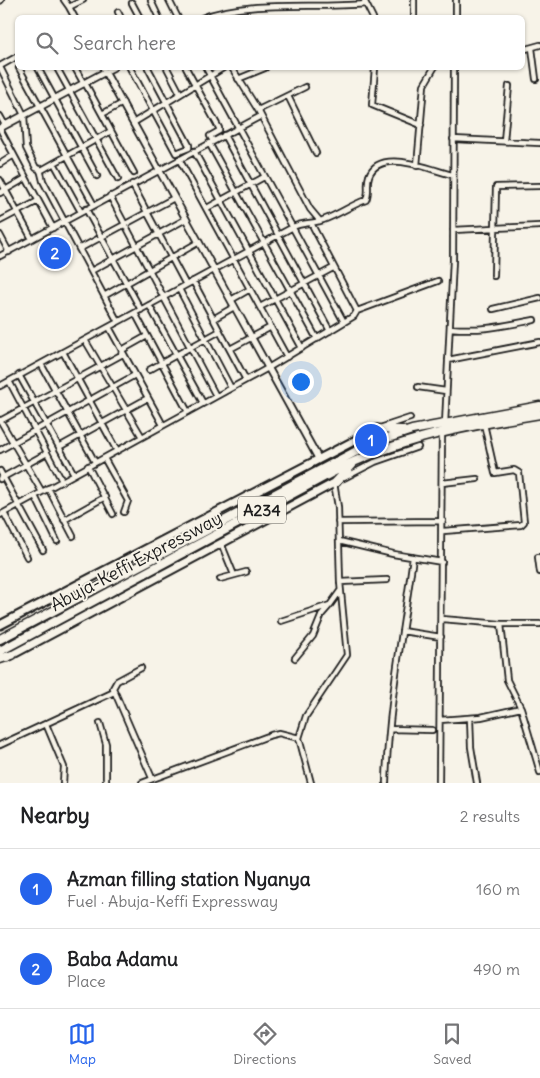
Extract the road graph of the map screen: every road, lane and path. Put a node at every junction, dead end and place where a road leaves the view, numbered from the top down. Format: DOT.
graph roads {
  1 [pos="64,0"];
  2 [pos="83,0"];
  3 [pos="169,0"];
  4 [pos="414,0"];
  5 [pos="456,0"];
  6 [pos="151,1"];
  7 [pos="132,2"];
  8 [pos="364,2"];
  9 [pos="69,8"];
  10 [pos="118,12"];
  11 [pos="73,15"];
  12 [pos="120,15"];
  13 [pos="138,15"];
  14 [pos="158,15"];
  15 [pos="176,15"];
  16 [pos="207,15"];
  17 [pos="371,15"];
  18 [pos="414,15"];
  19 [pos="456,15"];
  20 [pos="540,45"];
  21 [pos="532,48"];
  22 [pos="525,49"];
  23 [pos="15,58"];
  24 [pos="0,66"];
  25 [pos="20,70"];
  26 [pos="39,70"];
  27 [pos="58,70"];
  28 [pos="76,70"];
  29 [pos="104,70"];
  30 [pos="131,70"];
  31 [pos="149,70"];
  32 [pos="168,70"];
  33 [pos="187,70"];
  34 [pos="207,70"];
  35 [pos="219,70"];
  36 [pos="233,70"];
  37 [pos="260,70"];
  38 [pos="376,70"];
  39 [pos="433,70"];
  40 [pos="454,70"];
  41 [pos="210,75"];
  42 [pos="238,79"];
  43 [pos="536,79"];
  44 [pos="84,83"];
  45 [pos="196,84"];
  46 [pos="509,86"];
  47 [pos="305,87"];
  48 [pos="70,91"];
  49 [pos="180,93"];
  50 [pos="288,96"];
  51 [pos="55,99"];
  52 [pos="166,102"];
  53 [pos="123,103"];
  54 [pos="40,107"];
  55 [pos="258,110"];
  56 [pos="152,111"];
  57 [pos="102,114"];
  58 [pos="24,115"];
  59 [pos="0,116"];
  60 [pos="261,116"];
  61 [pos="133,123"];
  62 [pos="421,125"];
  63 [pos="2,127"];
  64 [pos="239,127"];
  65 [pos="111,131"];
  66 [pos="224,135"];
  67 [pos="96,139"];
  68 [pos="453,139"];
  69 [pos="504,141"];
  70 [pos="211,142"];
  71 [pos="540,143"];
  72 [pos="82,148"];
  73 [pos="194,151"];
  74 [pos="316,153"];
  75 [pos="14,155"];
  76 [pos="67,156"];
  77 [pos="179,158"];
  78 [pos="0,164"];
  79 [pos="54,164"];
  80 [pos="417,166"];
  81 [pos="159,169"];
  82 [pos="40,171"];
  83 [pos="134,173"];
  84 [pos="452,175"];
  85 [pos="97,176"];
  86 [pos="264,177"];
  87 [pos="26,178"];
  88 [pos="118,179"];
  89 [pos="0,180"];
  90 [pos="132,184"];
  91 [pos="251,185"];
  92 [pos="540,186"];
  93 [pos="5,190"];
  94 [pos="0,193"];
  95 [pos="236,193"];
  96 [pos="110,196"];
  97 [pos="174,198"];
  98 [pos="38,201"];
  99 [pos="222,201"];
  100 [pos="94,205"];
  101 [pos="207,208"];
  102 [pos="83,211"];
  103 [pos="18,212"];
  104 [pos="147,212"];
  105 [pos="186,219"];
  106 [pos="0,221"];
  107 [pos="65,221"];
  108 [pos="320,221"];
  109 [pos="311,223"];
  110 [pos="124,224"];
  111 [pos="540,226"];
  112 [pos="293,227"];
  113 [pos="52,228"];
  114 [pos="495,228"];
  115 [pos="453,230"];
  116 [pos="0,235"];
  117 [pos="158,235"];
  118 [pos="101,236"];
  119 [pos="278,236"];
  120 [pos="32,239"];
  121 [pos="199,242"];
  122 [pos="264,243"];
  123 [pos="136,247"];
  124 [pos="79,249"];
  125 [pos="9,252"];
  126 [pos="248,252"];
  127 [pos="0,256"];
  128 [pos="171,258"];
  129 [pos="234,259"];
  130 [pos="114,260"];
  131 [pos="333,268"];
  132 [pos="148,270"];
  133 [pos="214,270"];
  134 [pos="91,271"];
  135 [pos="319,276"];
  136 [pos="494,276"];
  137 [pos="193,281"];
  138 [pos="438,281"];
  139 [pos="126,282"];
  140 [pos="304,284"];
  141 [pos="186,285"];
  142 [pos="179,289"];
  143 [pos="250,289"];
  144 [pos="290,291"];
  145 [pos="104,296"];
  146 [pos="164,297"];
  147 [pos="540,298"];
  148 [pos="274,299"];
  149 [pos="231,300"];
  150 [pos="149,305"];
  151 [pos="234,306"];
  152 [pos="260,307"];
  153 [pos="493,309"];
  154 [pos="141,310"];
  155 [pos="357,311"];
  156 [pos="135,313"];
  157 [pos="213,319"];
  158 [pos="534,320"];
  159 [pos="118,322"];
  160 [pos="344,322"];
  161 [pos="109,327"];
  162 [pos="270,327"];
  163 [pos="450,328"];
  164 [pos="220,331"];
  165 [pos="330,331"];
  166 [pos="147,336"];
  167 [pos="251,337"];
  168 [pos="206,339"];
  169 [pos="317,339"];
  170 [pos="85,340"];
  171 [pos="540,342"];
  172 [pos="190,347"];
  173 [pos="302,348"];
  174 [pos="122,350"];
  175 [pos="230,350"];
  176 [pos="63,352"];
  177 [pos="176,355"];
  178 [pos="287,357"];
  179 [pos="448,360"];
  180 [pos="162,363"];
  181 [pos="41,364"];
  182 [pos="100,366"];
  183 [pos="268,368"];
  184 [pos="150,370"];
  185 [pos="19,375"];
  186 [pos="136,375"];
  187 [pos="78,379"];
  188 [pos="246,380"];
  189 [pos="9,381"];
  190 [pos="0,386"];
  191 [pos="418,387"];
  192 [pos="113,388"];
  193 [pos="231,388"];
  194 [pos="56,391"];
  195 [pos="446,391"];
  196 [pos="216,396"];
  197 [pos="148,398"];
  198 [pos="90,400"];
  199 [pos="35,402"];
  200 [pos="203,404"];
  201 [pos="540,406"];
  202 [pos="23,409"];
  203 [pos="126,410"];
  204 [pos="188,412"];
  205 [pos="68,413"];
  206 [pos="540,414"];
  207 [pos="410,418"];
  208 [pos="0,421"];
  209 [pos="102,423"];
  210 [pos="47,424"];
  211 [pos="484,424"];
  212 [pos="163,425"];
  213 [pos="443,428"];
  214 [pos="377,429"];
  215 [pos="412,430"];
  216 [pos="35,431"];
  217 [pos="80,436"];
  218 [pos="142,437"];
  219 [pos="13,443"];
  220 [pos="59,447"];
  221 [pos="418,447"];
  222 [pos="0,450"];
  223 [pos="117,450"];
  224 [pos="47,453"];
  225 [pos="104,458"];
  226 [pos="318,458"];
  227 [pos="360,458"];
  228 [pos="95,462"];
  229 [pos="26,465"];
  230 [pos="88,466"];
  231 [pos="0,471"];
  232 [pos="74,474"];
  233 [pos="2,478"];
  234 [pos="477,479"];
  235 [pos="62,481"];
  236 [pos="335,482"];
  237 [pos="442,483"];
  238 [pos="48,488"];
  239 [pos="42,492"];
  240 [pos="34,496"];
  241 [pos="105,497"];
  242 [pos="19,505"];
  243 [pos="124,512"];
  244 [pos="2,514"];
  245 [pos="113,514"];
  246 [pos="64,520"];
  247 [pos="442,521"];
  248 [pos="338,522"];
  249 [pos="442,531"];
  250 [pos="72,536"];
  251 [pos="56,541"];
  252 [pos="339,542"];
  253 [pos="221,543"];
  254 [pos="43,550"];
  255 [pos="27,557"];
  256 [pos="413,557"];
  257 [pos="538,557"];
  258 [pos="442,562"];
  259 [pos="246,572"];
  260 [pos="540,572"];
  261 [pos="234,575"];
  262 [pos="220,579"];
  263 [pos="387,580"];
  264 [pos="340,582"];
  265 [pos="341,590"];
  266 [pos="330,605"];
  267 [pos="442,619"];
  268 [pos="280,621"];
  269 [pos="502,624"];
  270 [pos="540,624"];
  271 [pos="0,625"];
  272 [pos="402,631"];
  273 [pos="441,637"];
  274 [pos="0,639"];
  275 [pos="0,651"];
  276 [pos="12,655"];
  277 [pos="295,658"];
  278 [pos="0,661"];
  279 [pos="141,668"];
  280 [pos="114,692"];
  281 [pos="521,708"];
  282 [pos="470,718"];
  283 [pos="440,720"];
  284 [pos="100,723"];
  285 [pos="46,724"];
  286 [pos="390,729"];
  287 [pos="432,730"];
  288 [pos="299,738"];
  289 [pos="0,744"];
  290 [pos="540,772"];
  291 [pos="152,778"];
  292 [pos="63,783"];
  293 [pos="106,783"];
  294 [pos="142,783"];
  295 [pos="310,783"];
  296 [pos="386,783"];
  297 [pos="439,783"];
  298 [pos="477,783"];
  1 -- 9 [label="street"];
  2 -- 9 [label="street"];
  3 -- 15 [label="street"];
  4 -- 18 [label="street"];
  5 -- 19 [label="street"];
  6 -- 14 [label="street"];
  7 -- 13 [label="street"];
  8 -- 16 [label="street"];
  8 -- 17 [label="street"];
  9 -- 11 [label="street"];
  10 -- 12 [label="street"];
  20 -- 21 [label="street"];
  21 -- 22 [label="street"];
  21 -- 43 [label="street"];
  23 -- 24 [label="street"];
  24 -- 58 [label="street"];
  25 -- 54 [label="street"];
  26 -- 51 [label="street"];
  27 -- 48 [label="street"];
  28 -- 44 [label="street"];
  29 -- 44 [label="street"];
  29 -- 53 [label="street"];
  30 -- 56 [label="street"];
  31 -- 52 [label="street"];
  32 -- 49 [label="street"];
  33 -- 45 [label="street"];
  34 -- 41 [label="street"];
  35 -- 41 [label="street"];
  36 -- 42 [label="street"];
  37 -- 42 [label="street"];
  38 -- 62 [label="street"];
  39 -- 62 [label="street"];
  40 -- 68 [label="street"];
  41 -- 45 [label="street"];
  41 -- 64 [label="street"];
  42 -- 55 [label="street"];
  44 -- 48 [label="street"];
  44 -- 57 [label="street"];
  45 -- 49 [label="street"];
  45 -- 70 [label="street"];
  46 -- 69 [label="street"];
  47 -- 50 [label="street"];
  48 -- 51 [label="street"];
  48 -- 67 [label="street"];
  49 -- 52 [label="street"];
  50 -- 55 [label="street"];
  50 -- 74 [label="street"];
  51 -- 54 [label="street"];
  51 -- 72 [label="street"];
  52 -- 56 [label="street"];
  52 -- 56 [label="street"];
  53 -- 57 [label="street"];
  53 -- 61 [label="street"];
  54 -- 58 [label="street"];
  54 -- 76 [label="street"];
  55 -- 60 [label="street"];
  56 -- 61 [label="street"];
  57 -- 65 [label="street"];
  58 -- 63 [label="street"];
  58 -- 82 [label="street"];
  59 -- 63 [label="street"];
  60 -- 64 [label="street"];
  60 -- 108 [label="street"];
  61 -- 81 [label="street"];
  62 -- 80 [label="street"];
  63 -- 75 [label="street"];
  64 -- 66 [label="street"];
  64 -- 86 [label="street"];
  65 -- 67 [label="street"];
  65 -- 83 [label="street"];
  66 -- 70 [label="street"];
  66 -- 91 [label="street"];
  67 -- 72 [label="street"];
  67 -- 88 [label="street"];
  68 -- 69 [label="street"];
  68 -- 84 [label="street"];
  69 -- 71 [label="street"];
  70 -- 73 [label="street"];
  70 -- 95 [label="street"];
  72 -- 76 [label="street"];
  72 -- 85 [label="street"];
  73 -- 77 [label="street"];
  73 -- 99 [label="street"];
  75 -- 78 [label="street"];
  75 -- 87 [label="street"];
  76 -- 79 [label="street"];
  76 -- 100 [label="street"];
  77 -- 81 [label="street"];
  77 -- 101 [label="street"];
  79 -- 82 [label="street"];
  79 -- 102 [label="street"];
  80 -- 84 [label="street"];
  80 -- 108 [label="street"];
  81 -- 90 [label="street"];
  81 -- 97 [label="street"];
  82 -- 107 [label="street"];
  84 -- 115 [label="street"];
  86 -- 91 [label="street"];
  86 -- 112 [label="street"];
  87 -- 93 [label="street"];
  87 -- 98 [label="street"];
  89 -- 93 [label="street"];
  90 -- 96 [label="street"];
  90 -- 104 [label="street"];
  91 -- 95 [label="street"];
  91 -- 119 [label="street"];
  92 -- 114 [label="street"];
  93 -- 94 [label="street"];
  93 -- 103 [label="street"];
  95 -- 99 [label="street"];
  95 -- 122 [label="street"];
  96 -- 100 [label="street"];
  96 -- 110 [label="street"];
  97 -- 104 [label="street"];
  97 -- 105 [label="street"];
  98 -- 103 [label="street"];
  98 -- 113 [label="street"];
  99 -- 101 [label="street"];
  99 -- 126 [label="street"];
  100 -- 102 [label="street"];
  101 -- 129 [label="street"];
  102 -- 107 [label="street"];
  102 -- 118 [label="street"];
  103 -- 106 [label="street"];
  103 -- 120 [label="street"];
  104 -- 110 [label="street"];
  104 -- 117 [label="street"];
  105 -- 117 [label="street"];
  105 -- 121 [label="street"];
  107 -- 113 [label="street"];
  107 -- 124 [label="street"];
  108 -- 109 [label="street"];
  109 -- 112 [label="street"];
  109 -- 131 [label="street"];
  110 -- 118 [label="street"];
  110 -- 123 [label="street"];
  111 -- 114 [label="street"];
  112 -- 119 [label="street"];
  112 -- 135 [label="street"];
  113 -- 120 [label="street"];
  114 -- 115 [label="street"];
  114 -- 136 [label="street"];
  115 -- 163 [label="street"];
  116 -- 125 [label="street"];
  117 -- 123 [label="street"];
  117 -- 128 [label="street"];
  118 -- 124 [label="street"];
  118 -- 130 [label="street"];
  119 -- 122 [label="street"];
  119 -- 140 [label="street"];
  120 -- 125 [label="street"];
  121 -- 128 [label="street"];
  121 -- 133 [label="street"];
  122 -- 126 [label="street"];
  122 -- 144 [label="street"];
  123 -- 130 [label="street"];
  123 -- 132 [label="street"];
  124 -- 134 [label="street"];
  125 -- 127 [label="street"];
  126 -- 129 [label="street"];
  126 -- 148 [label="street"];
  128 -- 132 [label="street"];
  128 -- 141 [label="street"];
  129 -- 133 [label="street"];
  129 -- 143 [label="street"];
  130 -- 134 [label="street"];
  130 -- 139 [label="street"];
  131 -- 135 [label="street"];
  131 -- 155 [label="street"];
  132 -- 139 [label="street"];
  132 -- 146 [label="street"];
  133 -- 137 [label="street"];
  133 -- 149 [label="street"];
  134 -- 145 [label="street"];
  135 -- 140 [label="street"];
  135 -- 160 [label="street"];
  137 -- 141 [label="street"];
  137 -- 157 [label="street"];
  138 -- 155 [label="street"];
  139 -- 145 [label="street"];
  139 -- 154 [label="street"];
  140 -- 144 [label="street"];
  140 -- 165 [label="street"];
  141 -- 142 [label="street"];
  142 -- 146 [label="street"];
  142 -- 168 [label="street"];
  143 -- 149 [label="street"];
  143 -- 152 [label="street"];
  144 -- 148 [label="street"];
  144 -- 169 [label="street"];
  145 -- 159 [label="street"];
  146 -- 150 [label="street"];
  146 -- 172 [label="street"];
  147 -- 153 [label="street"];
  148 -- 152 [label="street"];
  148 -- 173 [label="street"];
  149 -- 151 [label="street"];
  150 -- 154 [label="street"];
  150 -- 177 [label="street"];
  151 -- 157 [label="street"];
  151 -- 167 [label="street"];
  152 -- 162 [label="street"];
  154 -- 156 [label="street"];
  155 -- 160 [label="street"];
  156 -- 159 [label="street"];
  156 -- 166 [label="street"];
  157 -- 164 [label="street"];
  158 -- 163 [label="street"];
  159 -- 161 [label="street"];
  160 -- 165 [label="street"];
  161 -- 170 [label="street"];
  161 -- 174 [label="street"];
  162 -- 167 [label="street"];
  162 -- 178 [label="street"];
  163 -- 179 [label="street"];
  164 -- 168 [label="street"];
  164 -- 175 [label="street"];
  165 -- 169 [label="street"];
  166 -- 174 [label="street"];
  166 -- 180 [label="street"];
  167 -- 175 [label="street"];
  167 -- 183 [label="street"];
  168 -- 172 [label="street"];
  168 -- 193 [label="street"];
  169 -- 173 [label="street"];
  170 -- 176 [label="street"];
  170 -- 182 [label="street"];
  171 -- 179 [label="street"];
  172 -- 177 [label="street"];
  172 -- 196 [label="street"];
  173 -- 178 [label="street"];
  174 -- 182 [label="street"];
  174 -- 186 [label="street"];
  175 -- 188 [label="street"];
  176 -- 181 [label="street"];
  176 -- 187 [label="street"];
  177 -- 180 [label="street"];
  177 -- 200 [label="street"];
  178 -- 183 [label="street"];
  179 -- 195 [label="street"];
  180 -- 184 [label="street"];
  180 -- 204 [label="street"];
  181 -- 185 [label="street"];
  181 -- 194 [label="street"];
  182 -- 187 [label="street"];
  182 -- 192 [label="street"];
  183 -- 188 [label="street"];
  183 -- 226 [label="street"];
  185 -- 189 [label="street"];
  185 -- 199 [label="street"];
  186 -- 192 [label="street"];
  186 -- 197 [label="street"];
  187 -- 194 [label="street"];
  187 -- 198 [label="street"];
  188 -- 193 [label="street"];
  189 -- 190 [label="street"];
  189 -- 202 [label="street"];
  191 -- 195 [label="street"];
  192 -- 198 [label="street"];
  192 -- 203 [label="street"];
  193 -- 196 [label="street"];
  194 -- 199 [label="street"];
  194 -- 205 [label="street"];
  195 -- 213 [label="street"];
  196 -- 200 [label="street"];
  197 -- 203 [label="street"];
  197 -- 212 [label="street"];
  198 -- 205 [label="street"];
  198 -- 209 [label="street"];
  199 -- 202 [label="street"];
  199 -- 210 [label="street"];
  200 -- 204 [label="street"];
  201 -- 213 [label="highway, Abuja-Keffi Expressway / A234"];
  202 -- 208 [label="street"];
  202 -- 216 [label="street"];
  203 -- 209 [label="street"];
  203 -- 218 [label="street"];
  204 -- 212 [label="street"];
  205 -- 210 [label="street"];
  205 -- 217 [label="street"];
  206 -- 211 [label="highway, Abuja-Keffi Expressway / A234"];
  207 -- 214 [label="street"];
  208 -- 219 [label="street"];
  209 -- 217 [label="street"];
  209 -- 223 [label="street"];
  210 -- 216 [label="street"];
  210 -- 220 [label="street"];
  211 -- 213 [label="highway, Abuja-Keffi Expressway / A234"];
  211 -- 249 [label="street"];
  212 -- 218 [label="street"];
  213 -- 215 [label="highway, Abuja-Keffi Expressway / A234"];
  213 -- 227 [label="highway, Abuja-Keffi Expressway / A234"];
  213 -- 237 [label="street"];
  214 -- 215 [label="highway"];
  214 -- 226 [label="main road, Abuja-Keffi Expressway"];
  215 -- 274 [label="highway, Abuja-Keffi Expressway / A234"];
  216 -- 219 [label="street"];
  216 -- 224 [label="street"];
  217 -- 220 [label="street"];
  217 -- 228 [label="street"];
  218 -- 223 [label="street"];
  219 -- 222 [label="street"];
  219 -- 229 [label="street"];
  220 -- 232 [label="street"];
  221 -- 236 [label="street"];
  223 -- 225 [label="street"];
  224 -- 229 [label="street"];
  224 -- 235 [label="street"];
  225 -- 228 [label="street"];
  225 -- 243 [label="street"];
  226 -- 271 [label="main road, Abuja-Keffi Expressway"];
  227 -- 236 [label="highway"];
  227 -- 275 [label="highway, Abuja-Keffi Expressway / A234"];
  228 -- 230 [label="street"];
  229 -- 233 [label="street"];
  229 -- 239 [label="street"];
  230 -- 232 [label="street"];
  230 -- 241 [label="street"];
  231 -- 233 [label="street"];
  232 -- 235 [label="street"];
  233 -- 242 [label="street"];
  234 -- 237 [label="street"];
  235 -- 238 [label="street"];
  236 -- 248 [label="street"];
  236 -- 253 [label="main road, Abuja-Keffi Expressway"];
  237 -- 247 [label="street"];
  238 -- 239 [label="street"];
  238 -- 246 [label="street"];
  239 -- 240 [label="street"];
  240 -- 242 [label="street"];
  240 -- 251 [label="street"];
  241 -- 245 [label="street"];
  241 -- 246 [label="street"];
  242 -- 244 [label="street"];
  242 -- 254 [label="street"];
  244 -- 255 [label="street"];
  246 -- 250 [label="street"];
  247 -- 248 [label="street"];
  247 -- 249 [label="street"];
  248 -- 252 [label="street"];
  249 -- 258 [label="street"];
  252 -- 256 [label="street"];
  252 -- 264 [label="street"];
  253 -- 261 [label="street"];
  253 -- 276 [label="main road, Abuja-Keffi Expressway"];
  256 -- 258 [label="street"];
  256 -- 272 [label="street"];
  257 -- 260 [label="street"];
  258 -- 267 [label="street"];
  259 -- 261 [label="street"];
  261 -- 262 [label="street"];
  263 -- 264 [label="street"];
  264 -- 265 [label="street"];
  265 -- 266 [label="street"];
  265 -- 288 [label="street"];
  266 -- 268 [label="street"];
  266 -- 277 [label="street"];
  267 -- 269 [label="street"];
  267 -- 273 [label="street"];
  269 -- 270 [label="street"];
  269 -- 281 [label="street"];
  272 -- 273 [label="street"];
  272 -- 286 [label="street"];
  273 -- 283 [label="street"];
  276 -- 278 [label="highway"];
  279 -- 280 [label="street"];
  280 -- 285 [label="street"];
  280 -- 291 [label="street"];
  281 -- 282 [label="street"];
  281 -- 290 [label="street"];
  282 -- 283 [label="street"];
  282 -- 298 [label="street"];
  283 -- 297 [label="street"];
  284 -- 293 [label="street"];
  285 -- 289 [label="street"];
  285 -- 292 [label="street"];
  286 -- 287 [label="street"];
  286 -- 296 [label="street"];
  288 -- 291 [label="street"];
  288 -- 295 [label="street"];
  291 -- 294 [label="street"];
}
